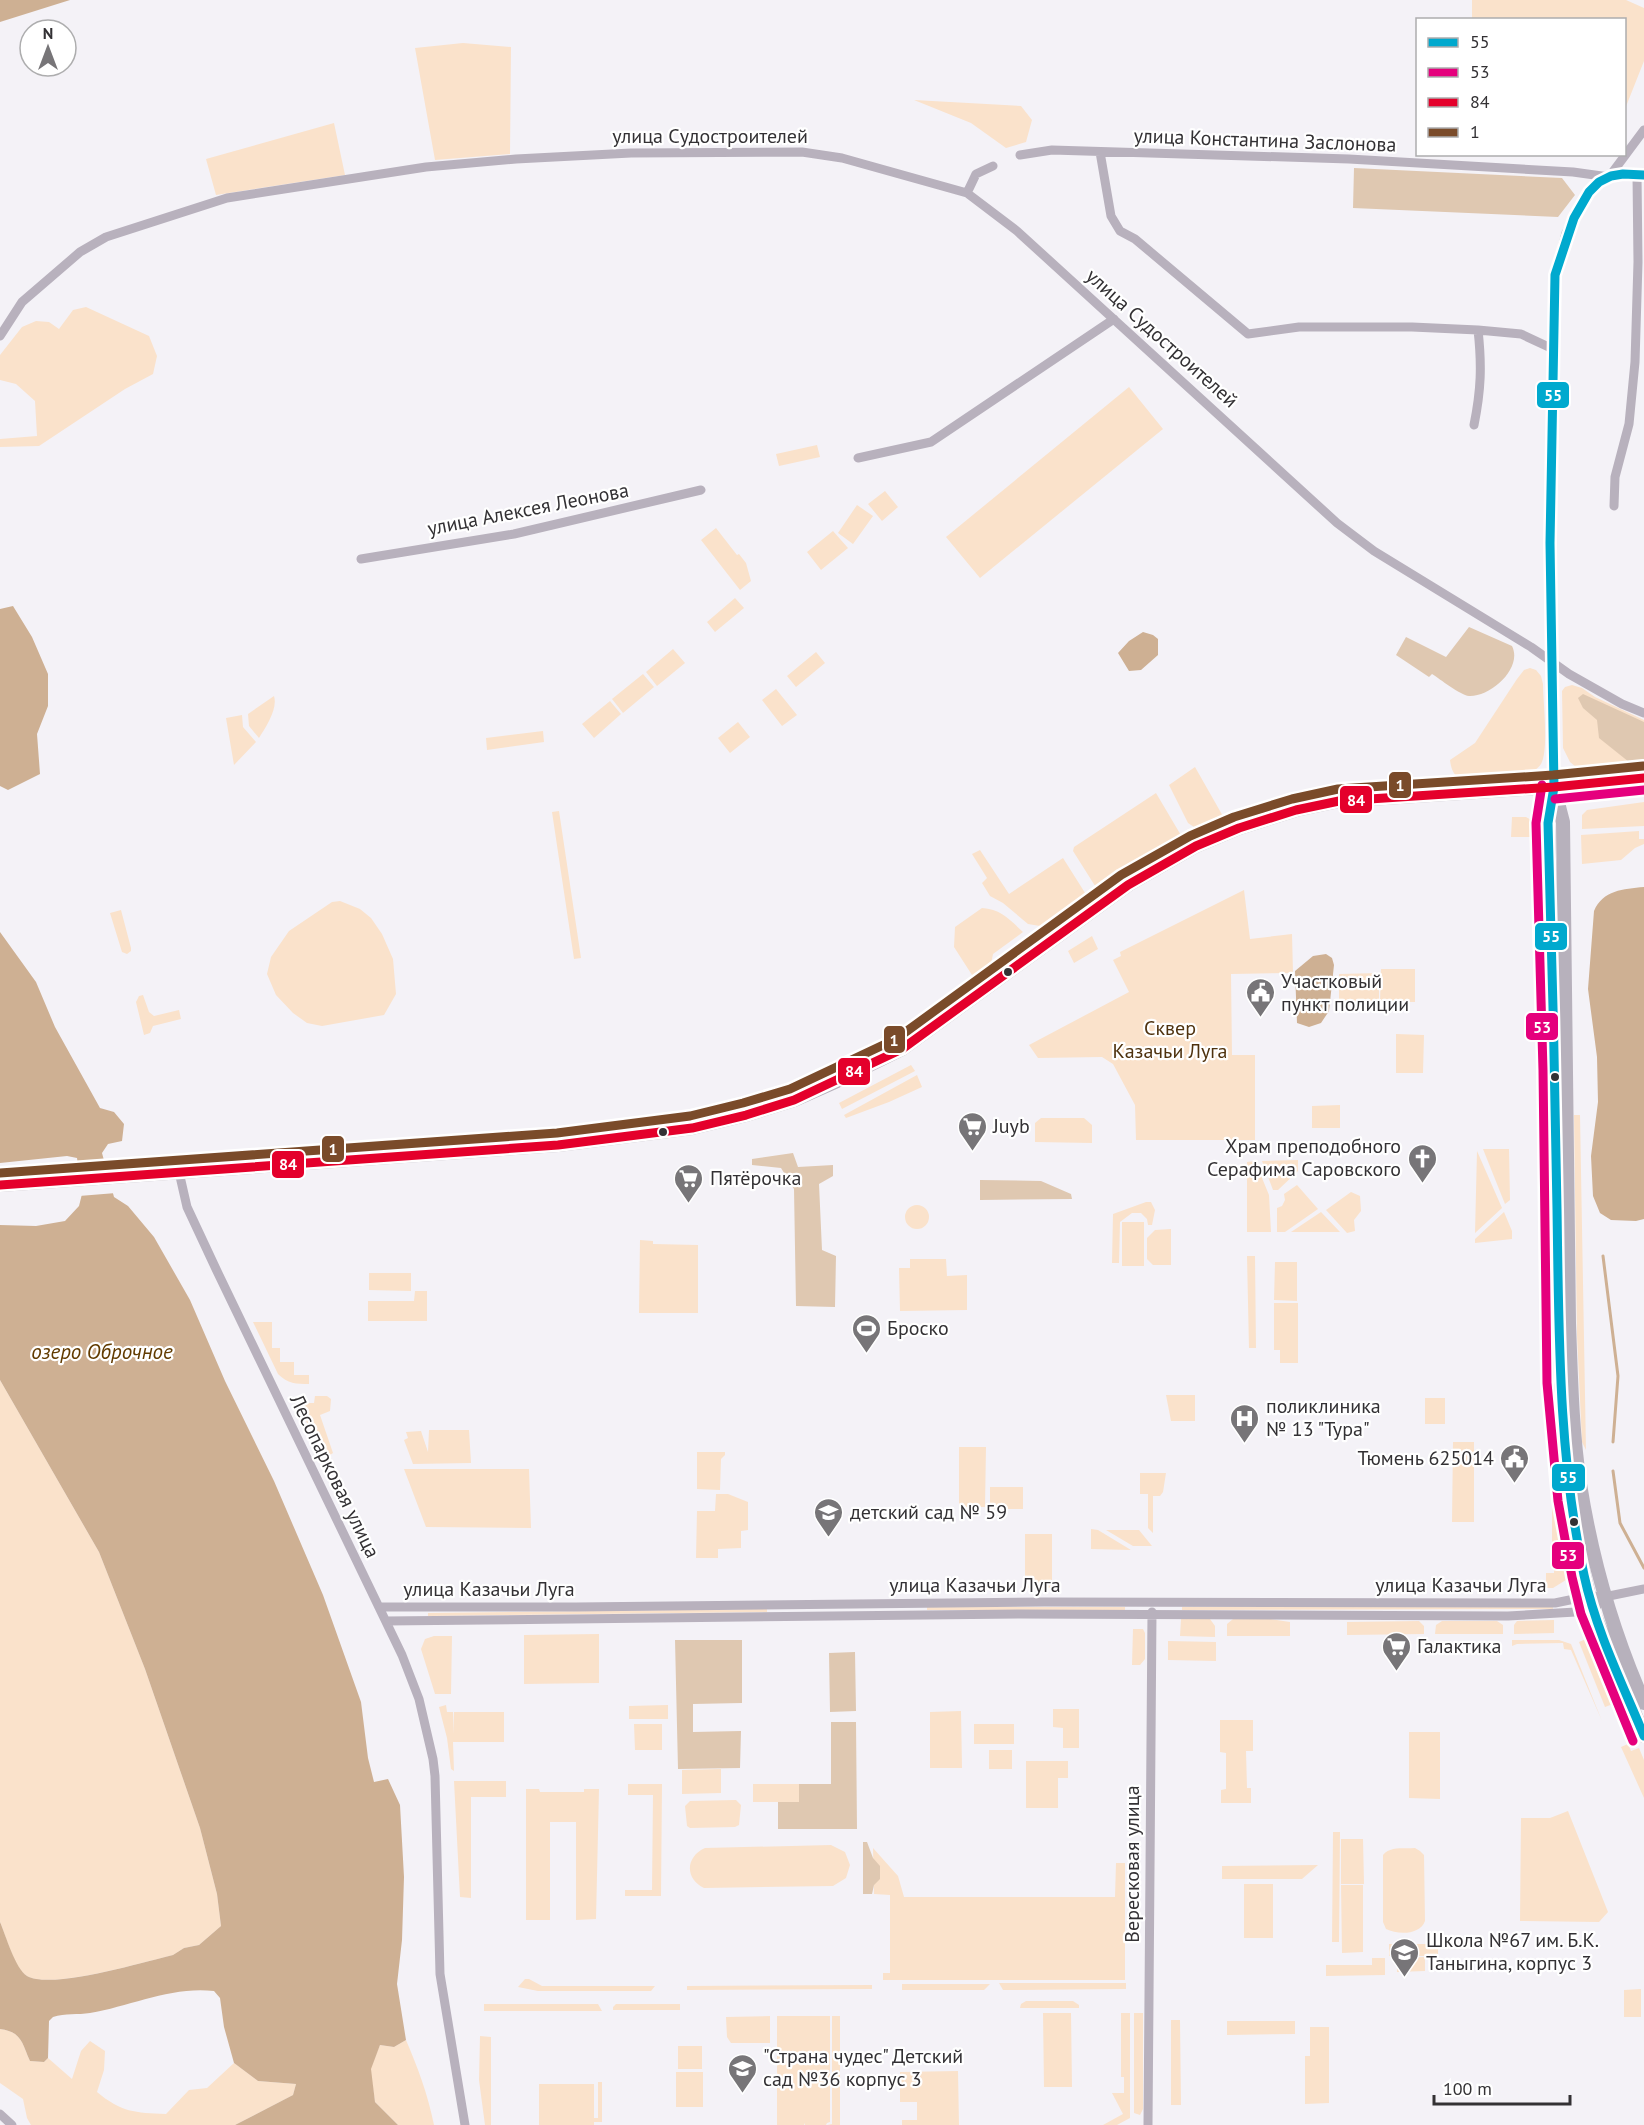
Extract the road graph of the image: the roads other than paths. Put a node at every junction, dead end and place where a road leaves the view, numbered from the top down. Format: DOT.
graph roads {
  1 [pos="1644,130"];
  2 [pos="1100,152"];
  3 [pos="1626,154"];
  4 [pos="1020,155"];
  5 [pos="1625,156"];
  6 [pos="993,166"];
  7 [pos="1640,175"];
  8 [pos="1609,177"];
  9 [pos="967,193"];
  10 [pos="1114,320"];
  11 [pos="1478,330"];
  12 [pos="0,336"];
  13 [pos="1553,349"];
  14 [pos="1474,425"];
  15 [pos="858,458"];
  16 [pos="701,490"];
  17 [pos="1614,507"];
  18 [pos="361,559"];
  19 [pos="1551,660"];
  20 [pos="1644,713"];
  21 [pos="1643,778"];
  22 [pos="1554,787"];
  23 [pos="179,1172"];
  24 [pos="0,1185"];
  25 [pos="1644,1589"];
  26 [pos="1589,1596"];
  27 [pos="1604,1597"];
  28 [pos="1152,1603"];
  29 [pos="379,1607"];
  30 [pos="1593,1611"];
  31 [pos="1152,1615"];
  32 [pos="386,1621"];
  33 [pos="1644,1703"];
  34 [pos="1644,1736"];
  35 [pos="0,2114"];
  36 [pos="12,2125"];
  37 [pos="465,2125"];
  38 [pos="1148,2125"];
  1 -- 3 [label="street"];
  2 -- 4 [label="street, улица Константина Заслонова"];
  2 -- 8 [label="street, улица Константина Заслонова"];
  2 -- 11 [label="street"];
  5 -- 8 [label="street"];
  6 -- 9 [label="street"];
  7 -- 8 [label="street"];
  7 -- 17 [label="street"];
  8 -- 13 [label="street"];
  9 -- 10 [label="street, улица Судостроителей"];
  9 -- 12 [label="street, улица Судостроителей"];
  10 -- 15 [label="street"];
  10 -- 19 [label="street, улица Судостроителей"];
  11 -- 13 [label="street"];
  11 -- 14 [label="street"];
  13 -- 19 [label="street"];
  16 -- 18 [label="street, улица Алексея Леонова"];
  19 -- 20 [label="street, улица Судостроителей"];
  19 -- 22 [label="street"];
  21 -- 22 [label="main road"];
  22 -- 23 [label="main road"];
  22 -- 26 [label="main road"];
  22 -- 27 [label="main road"];
  23 -- 24 [label="main road"];
  23 -- 29 [label="street, Лесопарковая улица"];
  25 -- 27 [label="street, улица Казачьи Луга"];
  26 -- 27 [label="street, улица Казачьи Луга"];
  26 -- 28 [label="street, улица Казачьи Луга"];
  26 -- 30 [label="main road"];
  27 -- 30 [label="street"];
  27 -- 33 [label="main road"];
  28 -- 29 [label="street, улица Казачьи Луга"];
  28 -- 31 [label="street, Вересковая улица"];
  29 -- 32 [label="street, Лесопарковая улица"];
  30 -- 31 [label="street, улица Казачьи Луга"];
  30 -- 34 [label="main road"];
  31 -- 32 [label="street, улица Казачьи Луга"];
  31 -- 38 [label="street, Вересковая улица"];
  32 -- 37 [label="street, Лесопарковая улица"];
  35 -- 36 [label="street"];
}
